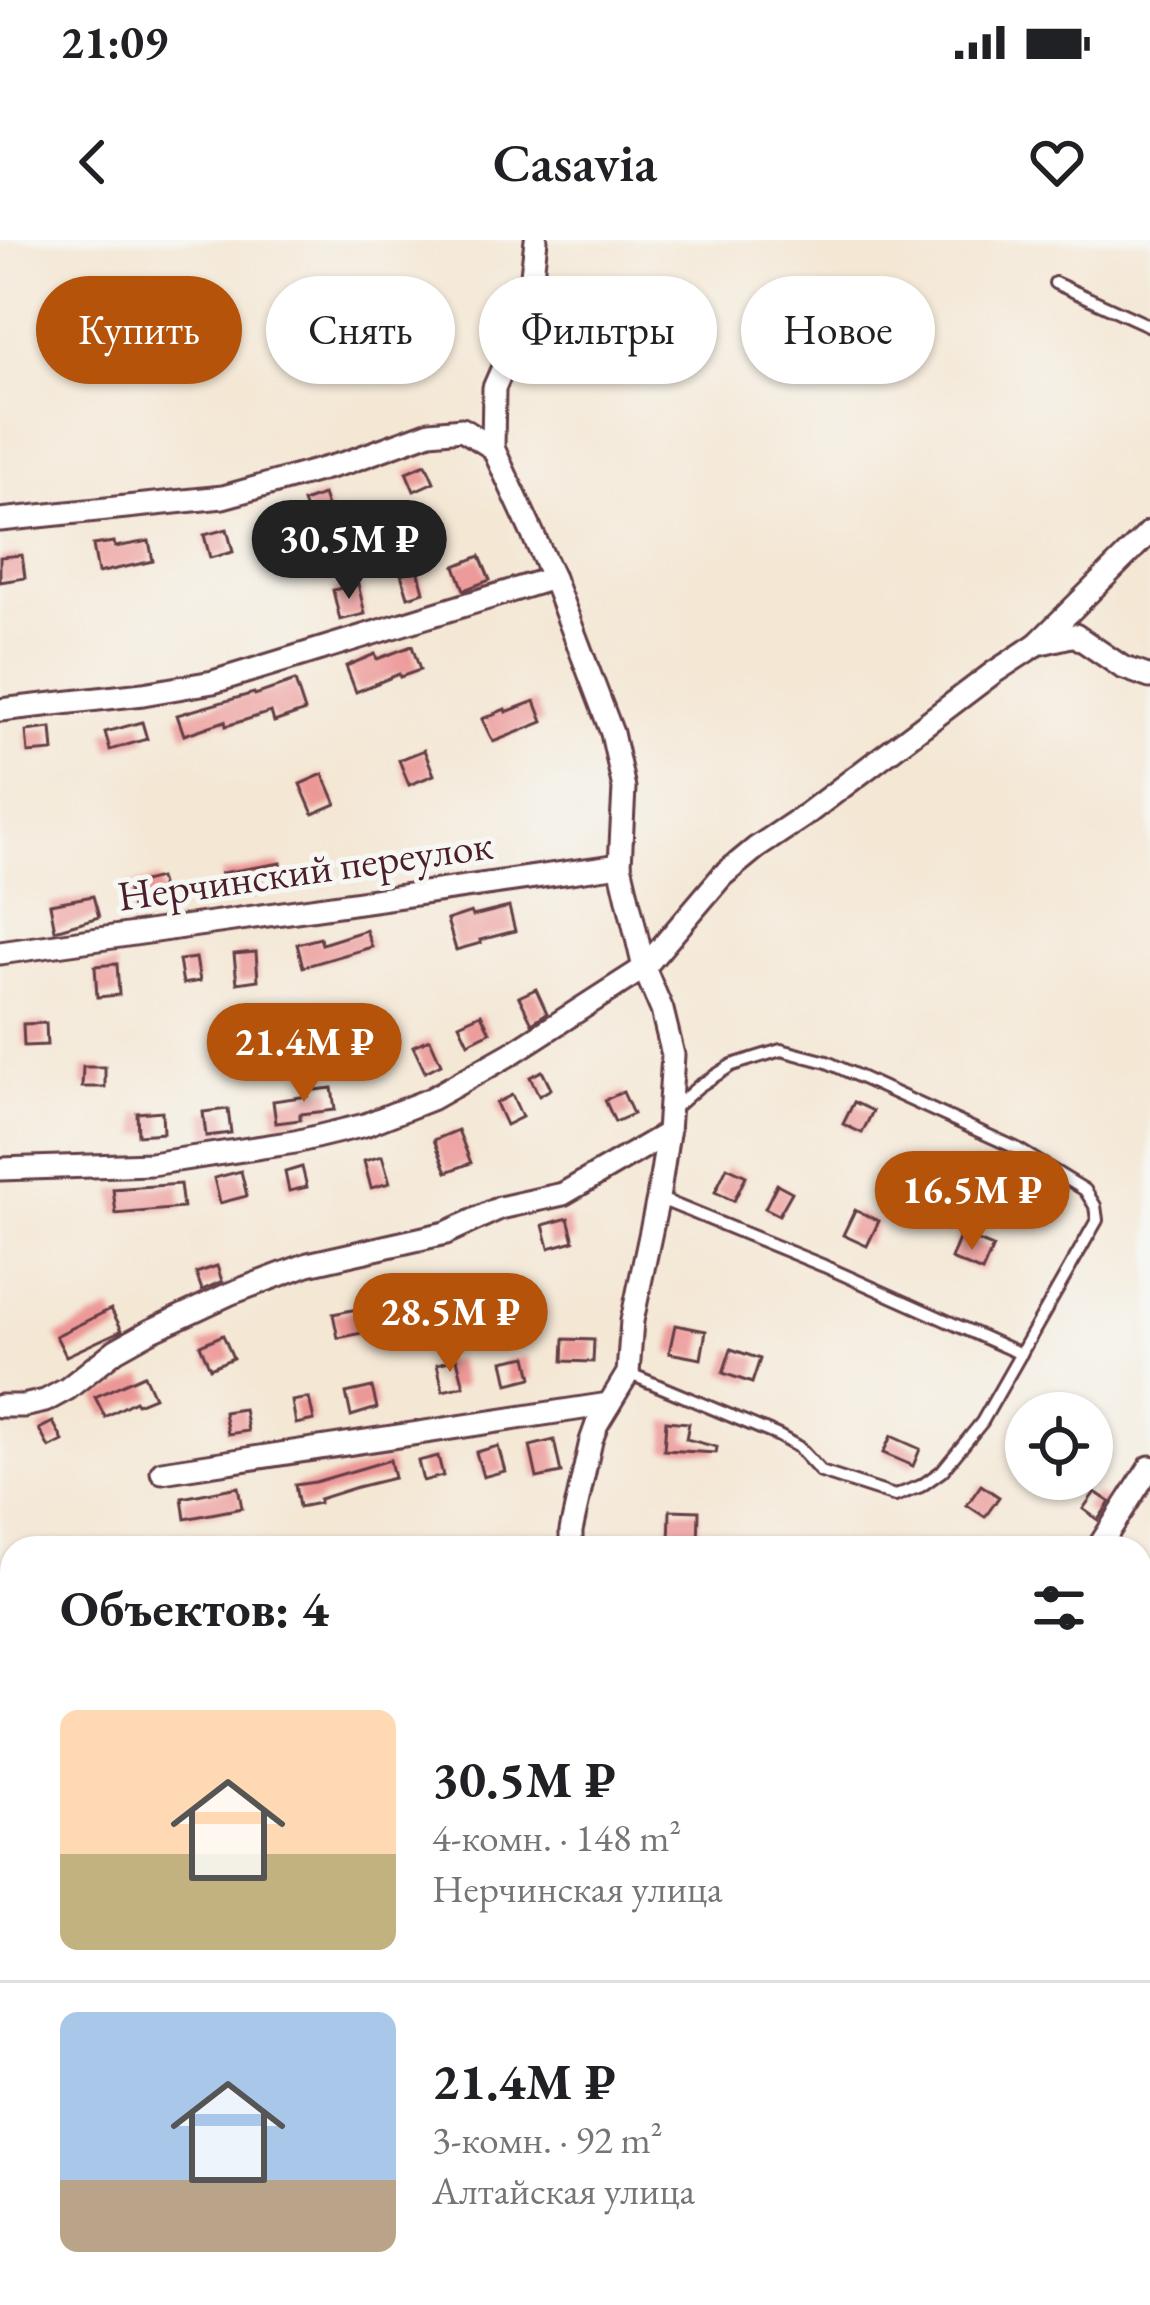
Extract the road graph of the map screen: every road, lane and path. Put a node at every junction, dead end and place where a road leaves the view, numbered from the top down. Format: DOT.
graph roads {
  1 [pos="536,240"];
  2 [pos="1055,283"];
  3 [pos="1150,326"];
  4 [pos="493,448"];
  5 [pos="0,520"];
  6 [pos="1150,532"];
  7 [pos="553,578"];
  8 [pos="1037,644"];
  9 [pos="1150,677"];
  10 [pos="0,710"];
  11 [pos="620,866"];
  12 [pos="0,953"];
  13 [pos="644,968"];
  14 [pos="669,1123"];
  15 [pos="0,1169"];
  16 [pos="658,1198"];
  17 [pos="1021,1354"];
  18 [pos="628,1373"];
  19 [pos="609,1404"];
  20 [pos="0,1406"];
  21 [pos="1150,1467"];
  22 [pos="162,1472"];
  23 [pos="571,1536"];
  24 [pos="1106,1536"];
  1 -- 4 [label="street"];
  2 -- 3 [label="lane"];
  4 -- 5 [label="street"];
  4 -- 7 [label="street"];
  6 -- 8 [label="street"];
  7 -- 10 [label="street"];
  7 -- 11 [label="street"];
  8 -- 9 [label="street"];
  8 -- 13 [label="street"];
  11 -- 12 [label="street, Нерчинский переулок"];
  11 -- 13 [label="street"];
  13 -- 14 [label="street"];
  13 -- 15 [label="street"];
  14 -- 16 [label="street"];
  14 -- 17 [label="lane"];
  14 -- 20 [label="street"];
  16 -- 17 [label="lane"];
  16 -- 18 [label="street"];
  17 -- 18 [label="lane"];
  18 -- 19 [label="street"];
  19 -- 22 [label="street"];
  19 -- 23 [label="street"];
  21 -- 24 [label="street"];
}
